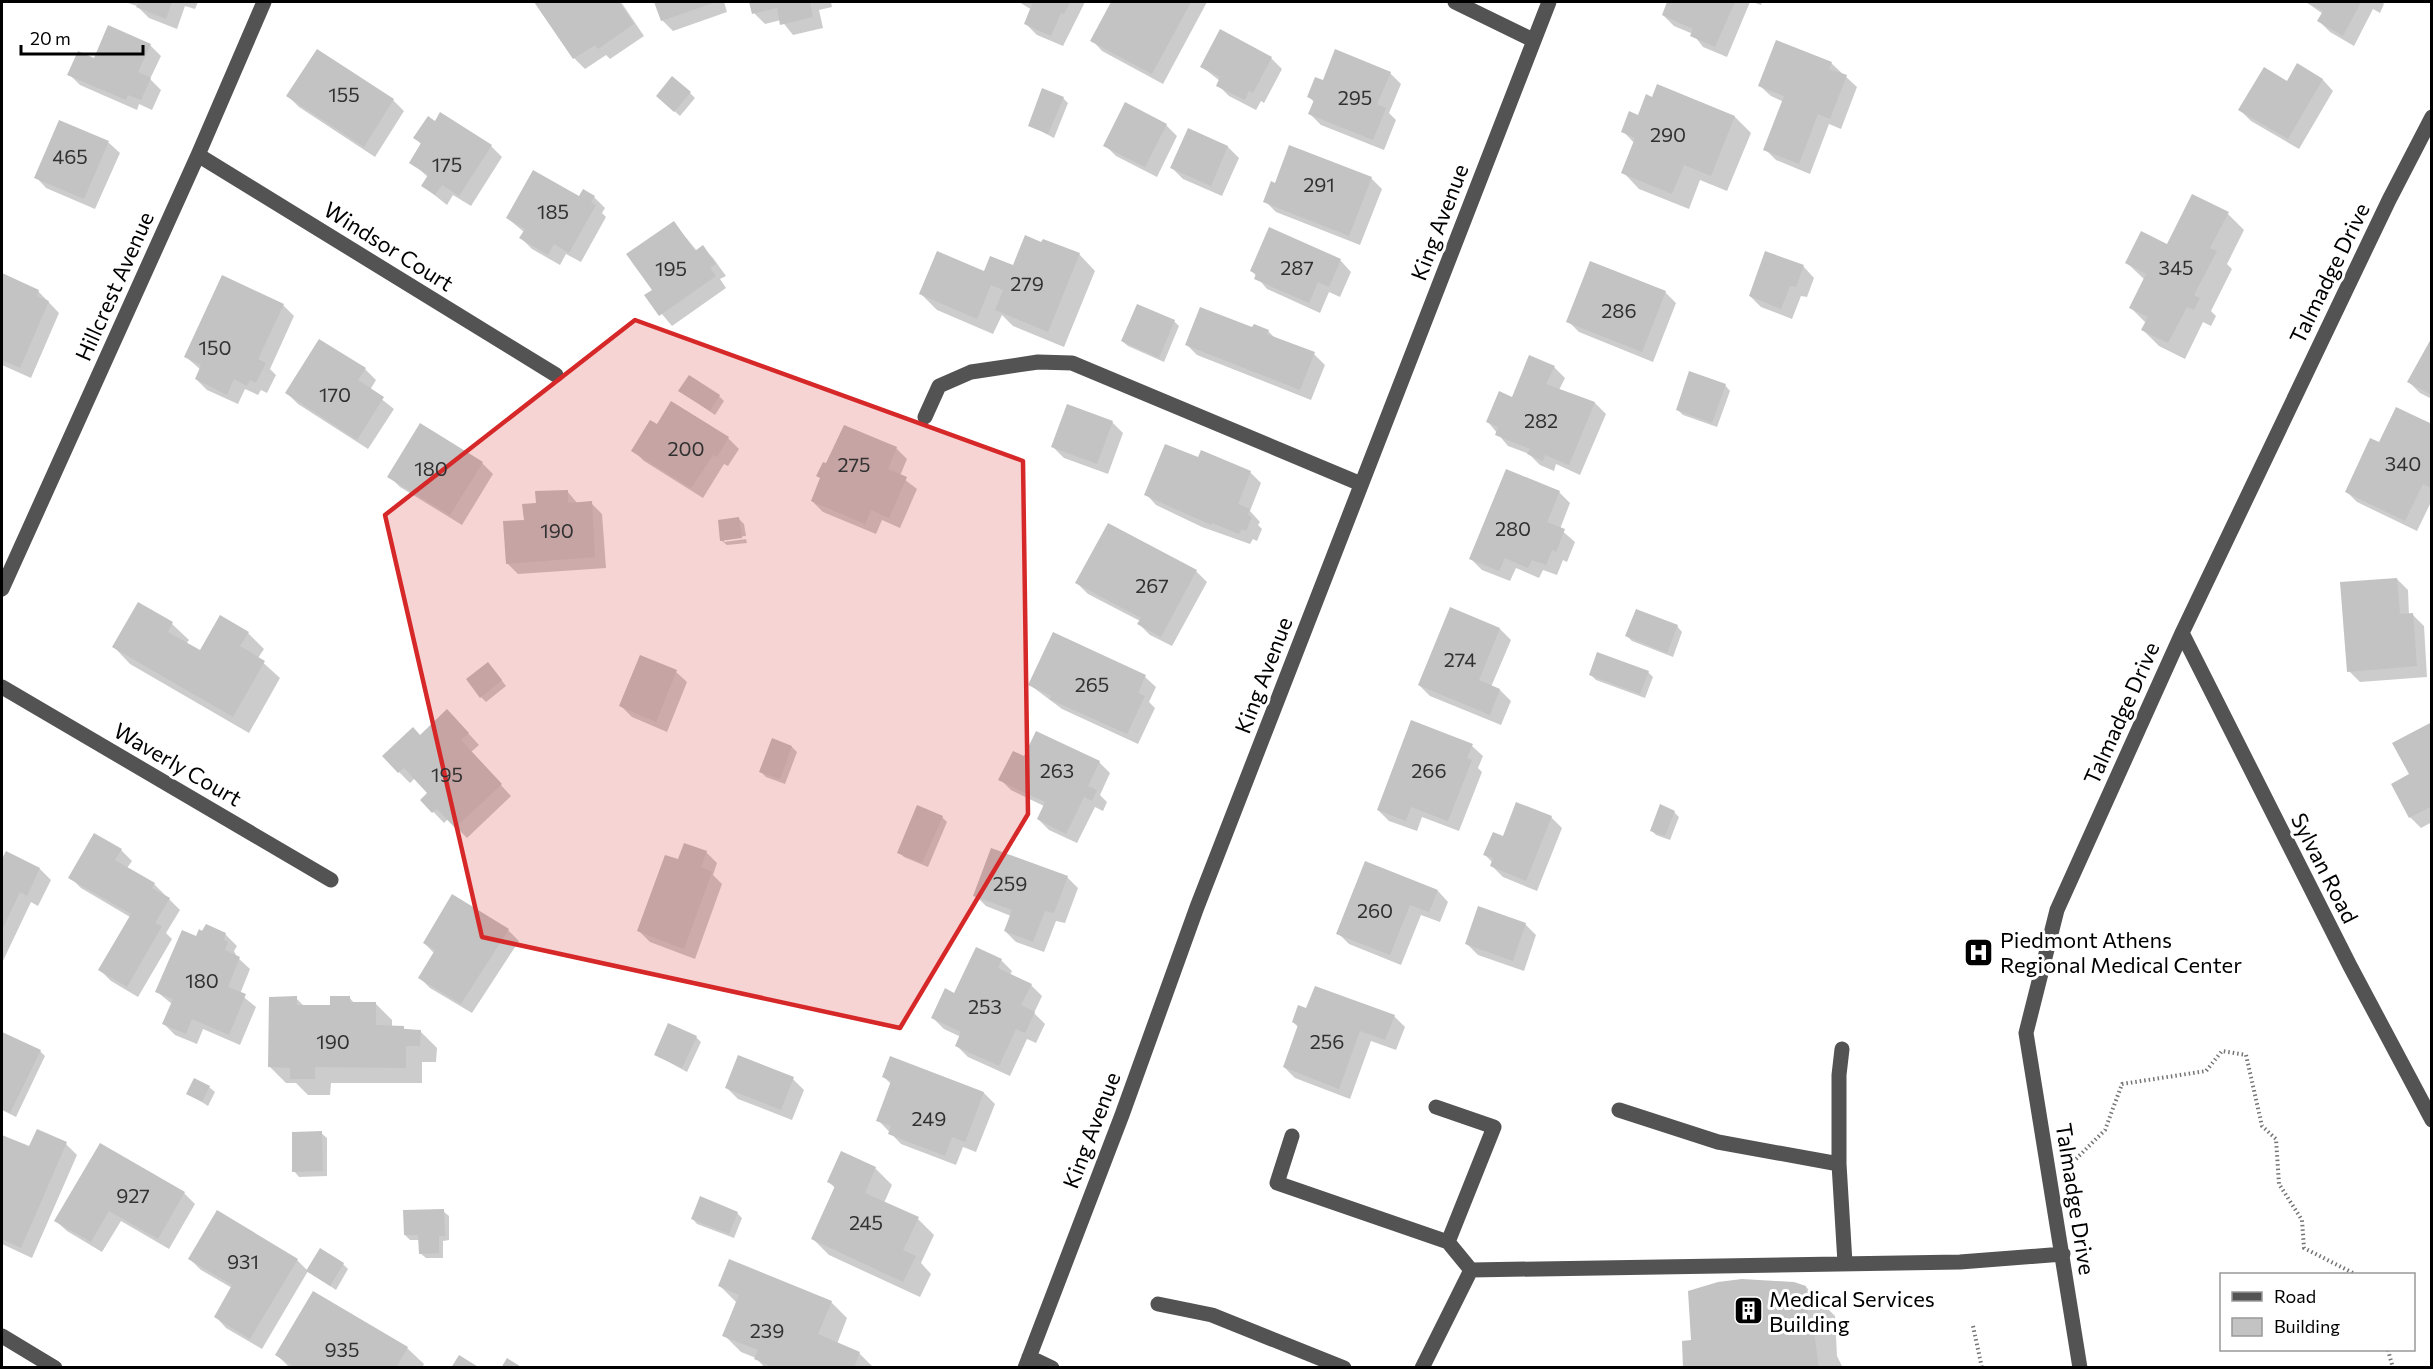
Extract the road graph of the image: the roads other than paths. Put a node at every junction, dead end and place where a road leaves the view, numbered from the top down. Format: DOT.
graph roads {
  1 [pos="264,2"];
  2 [pos="1455,2"];
  3 [pos="1549,2"];
  4 [pos="1533,40"];
  5 [pos="2432,117"];
  6 [pos="198,155"];
  7 [pos="556,375"];
  8 [pos="925,417"];
  9 [pos="1361,484"];
  10 [pos="2,589"];
  11 [pos="2182,633"];
  12 [pos="2,687"];
  13 [pos="331,880"];
  14 [pos="1842,1049"];
  15 [pos="1436,1107"];
  16 [pos="1619,1110"];
  17 [pos="2432,1120"];
  18 [pos="1292,1136"];
  19 [pos="1839,1164"];
  20 [pos="1448,1242"];
  21 [pos="2063,1254"];
  22 [pos="1845,1263"];
  23 [pos="1471,1269"];
  24 [pos="1158,1304"];
  25 [pos="2,1336"];
  26 [pos="1027,1362"];
  27 [pos="55,1368"];
  28 [pos="1052,1368"];
  29 [pos="1344,1368"];
  30 [pos="1422,1368"];
  31 [pos="2080,1368"];
  1 -- 6 [label="street, Hillcrest Avenue"];
  2 -- 4 [label="street"];
  3 -- 4 [label="street, King Avenue"];
  4 -- 9 [label="street, King Avenue"];
  5 -- 11 [label="street, Talmadge Drive"];
  6 -- 7 [label="street, Windsor Court"];
  6 -- 10 [label="street, Hillcrest Avenue"];
  8 -- 9 [label="street"];
  9 -- 26 [label="street, King Avenue"];
  11 -- 17 [label="street, Sylvan Road"];
  11 -- 21 [label="street, Talmadge Drive"];
  12 -- 13 [label="street, Waverly Court"];
  14 -- 19 [label="street"];
  15 -- 20 [label="street"];
  16 -- 19 [label="street"];
  18 -- 20 [label="street"];
  19 -- 22 [label="street"];
  20 -- 23 [label="street"];
  21 -- 22 [label="street"];
  21 -- 31 [label="street, Talmadge Drive"];
  22 -- 23 [label="street"];
  23 -- 30 [label="street"];
  24 -- 29 [label="street"];
  25 -- 27 [label="street"];
  26 -- 28 [label="street"];
}
